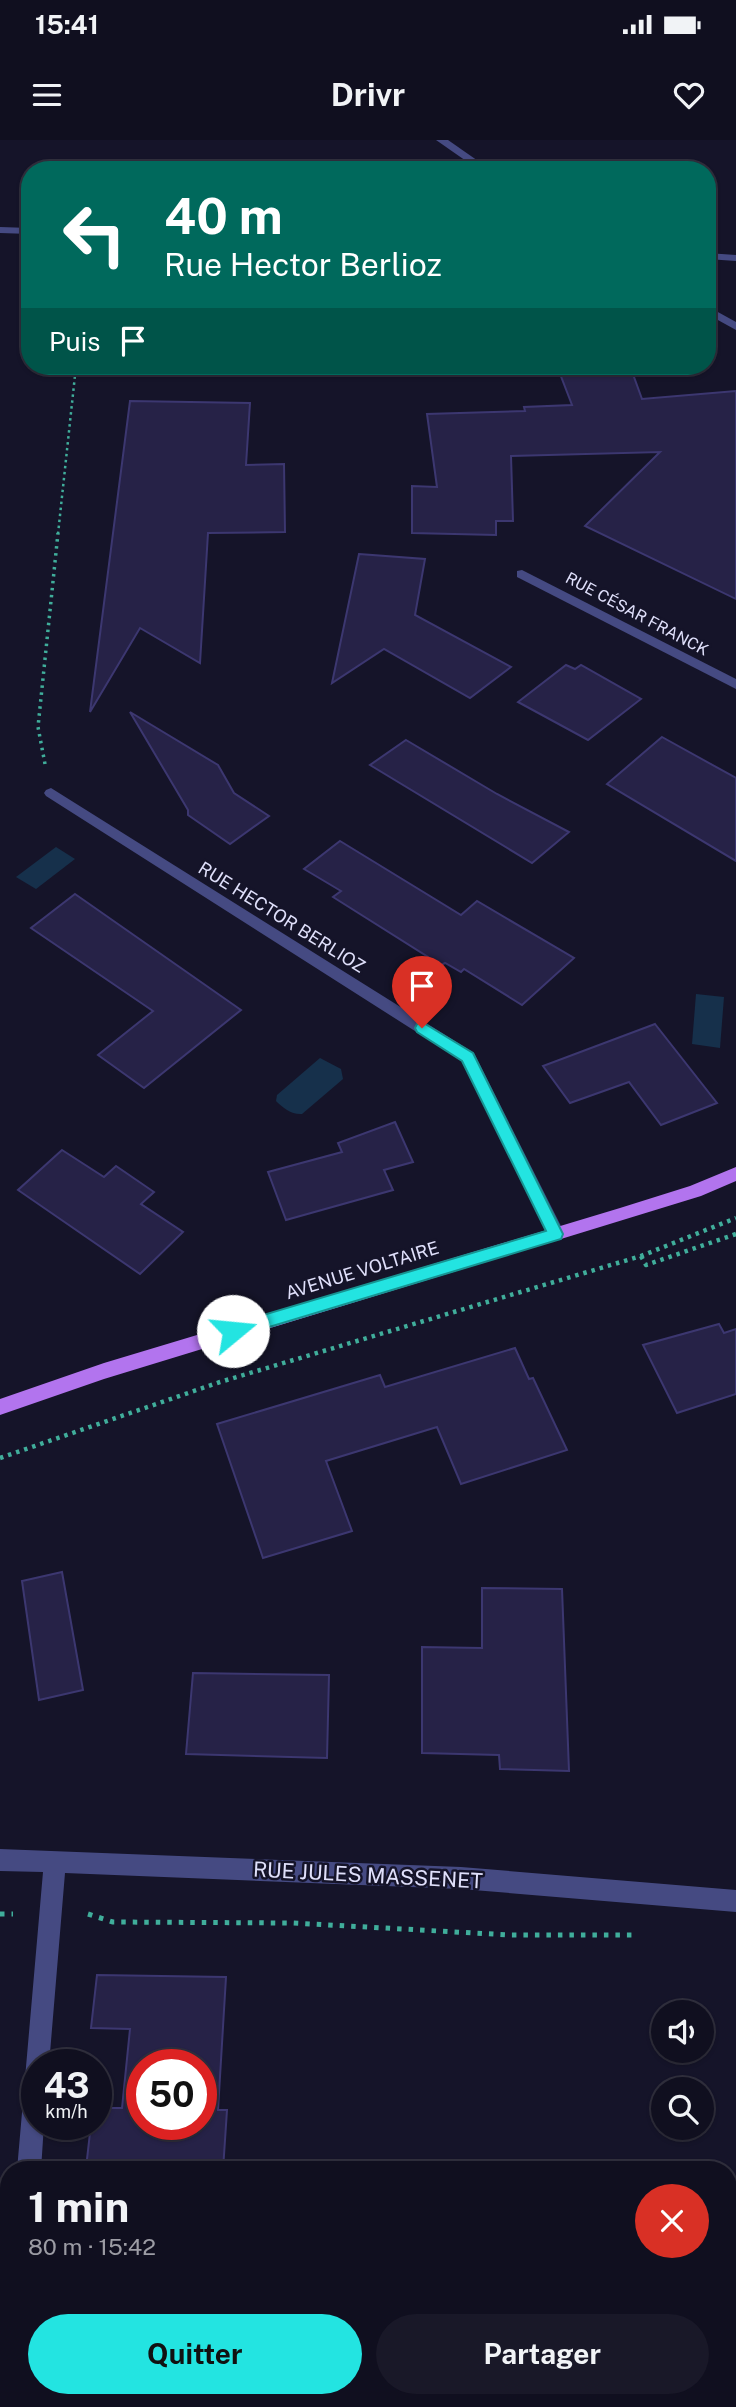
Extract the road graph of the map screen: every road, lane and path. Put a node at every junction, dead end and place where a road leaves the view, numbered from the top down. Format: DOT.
graph roads {
  1 [pos="441,140"];
  2 [pos="472,161"];
  3 [pos="0,230"];
  4 [pos="21,231"];
  5 [pos="716,257"];
  6 [pos="736,258"];
  7 [pos="716,315"];
  8 [pos="736,327"];
  9 [pos="75,375"];
  10 [pos="522,574"];
  11 [pos="736,685"];
  12 [pos="51,793"];
  13 [pos="736,1174"];
  14 [pos="736,1218"];
  15 [pos="556,1234"];
  16 [pos="736,1234"];
  17 [pos="641,1256"];
  18 [pos="0,1407"];
  19 [pos="0,1458"];
  20 [pos="0,1860"];
  21 [pos="55,1863"];
  22 [pos="736,1901"];
  23 [pos="0,1914"];
  24 [pos="50,1915"];
  25 [pos="644,1935"];
  26 [pos="39,2049"];
  27 [pos="32,2140"];
  28 [pos="30,2161"];
  1 -- 2 [label="street"];
  3 -- 4 [label="street"];
  5 -- 6 [label="street"];
  7 -- 8 [label="street"];
  9 -- 12 [label="path"];
  10 -- 11 [label="street, RUE CÉSAR FRANCK"];
  12 -- 15 [label="street, RUE HECTOR BERLIOZ"];
  13 -- 15 [label="main road, AVENUE VOLTAIRE"];
  14 -- 17 [label="path"];
  15 -- 18 [label="main road, AVENUE VOLTAIRE"];
  16 -- 17 [label="path"];
  17 -- 19 [label="path"];
  20 -- 21 [label="street, RUE JULES MASSENET"];
  21 -- 22 [label="street, RUE JULES MASSENET"];
  21 -- 24 [label="street"];
  23 -- 24 [label="path"];
  24 -- 25 [label="path"];
  24 -- 26 [label="street"];
  27 -- 28 [label="street"];
}
